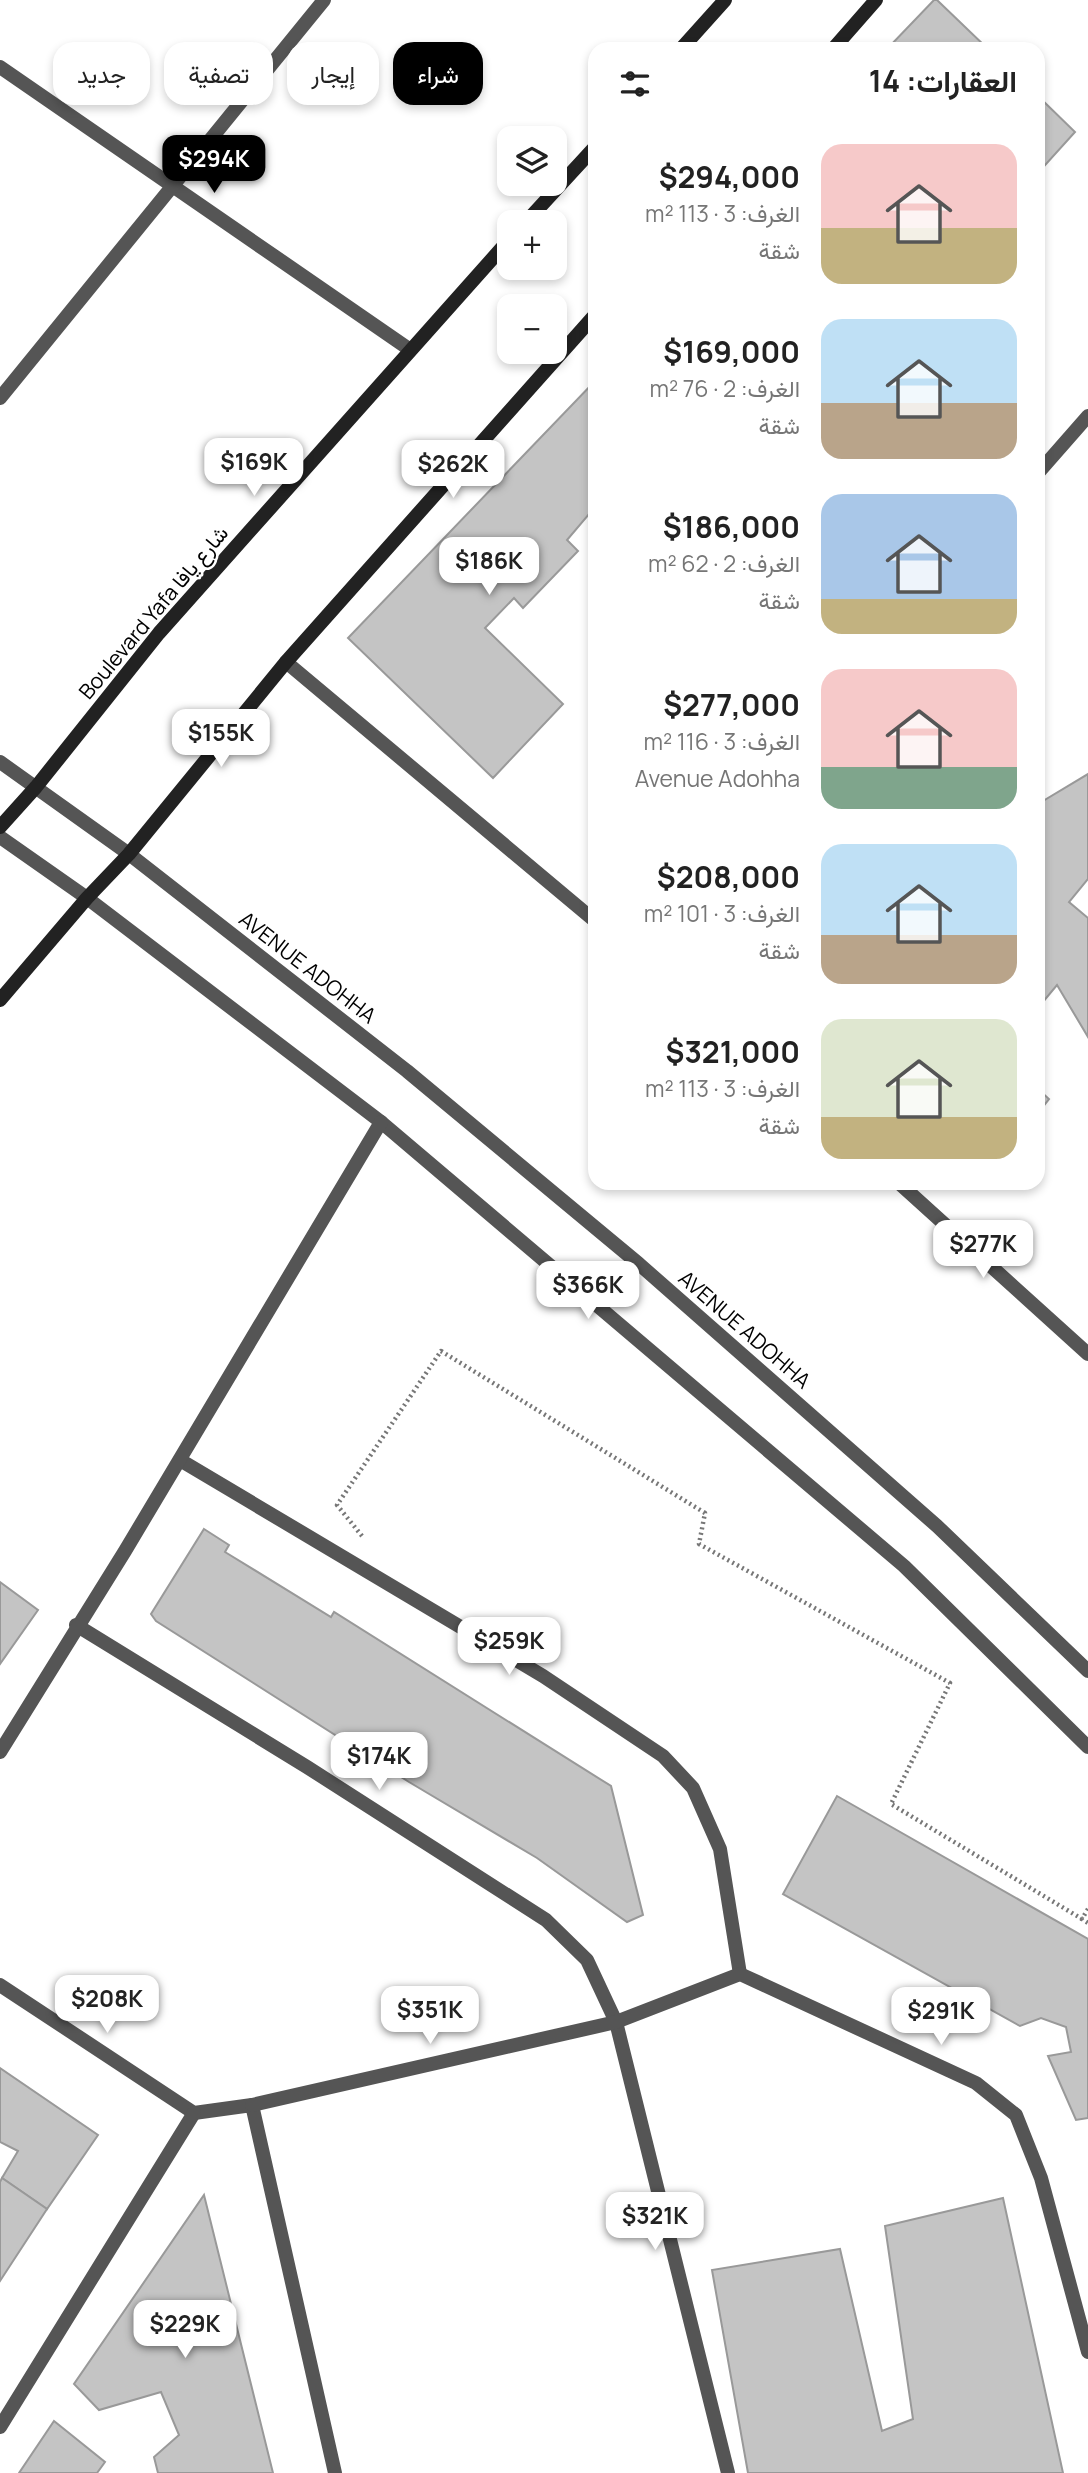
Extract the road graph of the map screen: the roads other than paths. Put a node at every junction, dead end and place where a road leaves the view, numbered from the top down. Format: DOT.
graph roads {
  1 [pos="324,0"];
  2 [pos="725,0"];
  3 [pos="876,0"];
  4 [pos="687,42"];
  5 [pos="839,42"];
  6 [pos="0,67"];
  7 [pos="588,155"];
  8 [pos="172,188"];
  9 [pos="537,210"];
  10 [pos="497,253"];
  11 [pos="588,323"];
  12 [pos="409,349"];
  13 [pos="0,398"];
  14 [pos="1088,416"];
  15 [pos="1045,465"];
  16 [pos="286,662"];
  17 [pos="0,762"];
  18 [pos="36,787"];
  19 [pos="0,827"];
  20 [pos="0,837"];
  21 [pos="129,854"];
  22 [pos="87,898"];
  23 [pos="588,915"];
  24 [pos="0,1000"];
  25 [pos="381,1122"];
  26 [pos="907,1190"];
  27 [pos="1088,1354"];
  28 [pos="180,1460"];
  29 [pos="76,1625"];
  30 [pos="1088,1671"];
  31 [pos="1088,1746"];
  32 [pos="0,1752"];
  33 [pos="740,1974"];
  34 [pos="0,1985"];
  35 [pos="616,2022"];
  36 [pos="252,2105"];
  37 [pos="194,2113"];
  38 [pos="1088,2352"];
  39 [pos="0,2427"];
  40 [pos="335,2473"];
  41 [pos="728,2473"];
  1 -- 8 [label="street"];
  2 -- 4 [label="street"];
  3 -- 5 [label="street"];
  6 -- 8 [label="street"];
  7 -- 9 [label="street"];
  8 -- 12 [label="street"];
  8 -- 13 [label="street"];
  10 -- 12 [label="street, Boulevard Yafa شارع يافا"];
  11 -- 16 [label="street"];
  12 -- 18 [label="street, Boulevard Yafa شارع يافا"];
  14 -- 15 [label="street"];
  16 -- 21 [label="street"];
  16 -- 23 [label="street"];
  17 -- 18 [label="street, AVENUE ADOHHA"];
  18 -- 19 [label="street, Boulevard Yafa شارع يافا"];
  18 -- 21 [label="street, AVENUE ADOHHA"];
  20 -- 22 [label="street"];
  21 -- 22 [label="street"];
  21 -- 30 [label="street, AVENUE ADOHHA"];
  22 -- 24 [label="street"];
  22 -- 25 [label="street"];
  25 -- 28 [label="street"];
  25 -- 31 [label="street"];
  26 -- 27 [label="street"];
  28 -- 29 [label="street"];
  28 -- 33 [label="street"];
  29 -- 32 [label="street"];
  29 -- 35 [label="street"];
  33 -- 35 [label="street"];
  33 -- 38 [label="street"];
  34 -- 37 [label="street"];
  35 -- 36 [label="street"];
  35 -- 41 [label="street"];
  36 -- 37 [label="street"];
  36 -- 40 [label="street"];
  37 -- 39 [label="street"];
}
